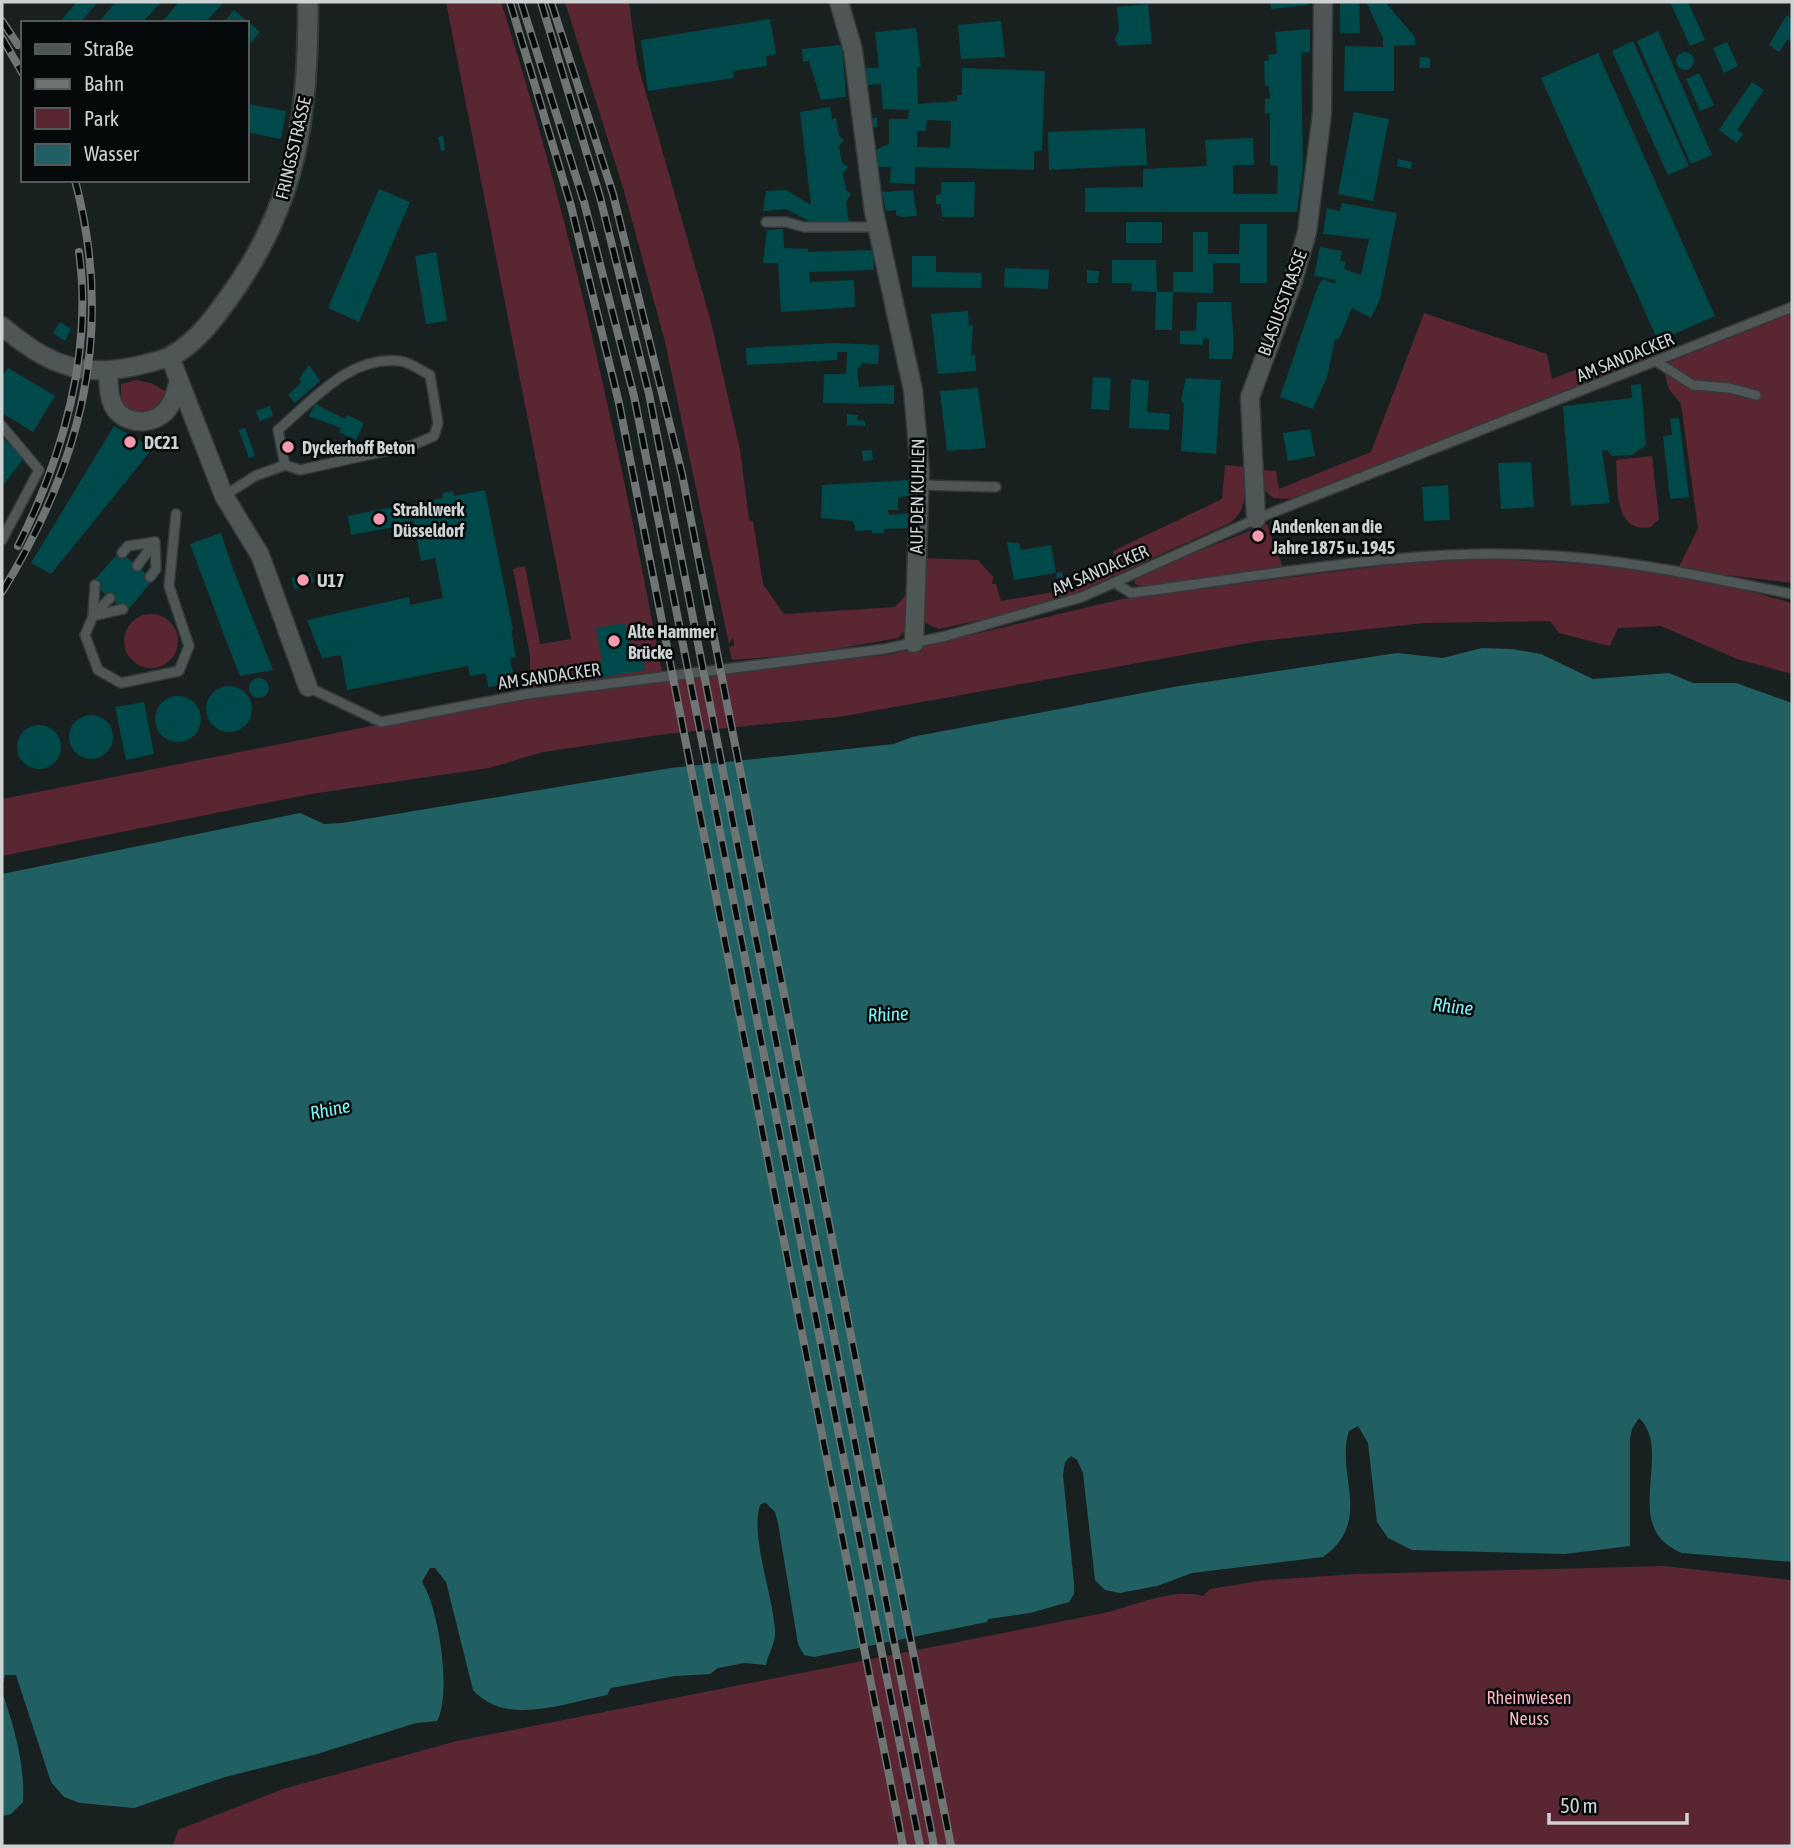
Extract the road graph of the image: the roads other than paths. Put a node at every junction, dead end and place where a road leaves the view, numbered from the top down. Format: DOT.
graph roads {
  1 [pos="308,2"];
  2 [pos="839,2"];
  3 [pos="1323,2"];
  4 [pos="766,222"];
  5 [pos="877,227"];
  6 [pos="1792,307"];
  7 [pos="2,326"];
  8 [pos="170,357"];
  9 [pos="1657,362"];
  10 [pos="108,372"];
  11 [pos="179,380"];
  12 [pos="1756,395"];
  13 [pos="2,426"];
  14 [pos="285,464"];
  15 [pos="919,485"];
  16 [pos="996,487"];
  17 [pos="224,495"];
  18 [pos="176,513"];
  19 [pos="1256,519"];
  20 [pos="2,540"];
  21 [pos="155,542"];
  22 [pos="122,553"];
  23 [pos="137,566"];
  24 [pos="150,577"];
  25 [pos="1115,583"];
  26 [pos="96,585"];
  27 [pos="1792,594"];
  28 [pos="110,598"];
  29 [pos="123,609"];
  30 [pos="93,617"];
  31 [pos="914,643"];
  32 [pos="308,687"];
  1 -- 8 [label="street, FRINGSSTRASSE"];
  2 -- 5 [label="street, AUF DEN KUHLEN"];
  3 -- 19 [label="street, BLASIUSSTRASSE"];
  4 -- 5 [label="lane"];
  5 -- 15 [label="street, AUF DEN KUHLEN"];
  6 -- 9 [label="lane, AM SANDACKER"];
  7 -- 10 [label="street"];
  8 -- 10 [label="street"];
  8 -- 11 [label="street"];
  9 -- 12 [label="lane"];
  9 -- 19 [label="lane, AM SANDACKER"];
  10 -- 11 [label="street"];
  11 -- 17 [label="street"];
  13 -- 20 [label="lane"];
  14 -- 14 [label="lane"];
  14 -- 17 [label="lane"];
  15 -- 16 [label="lane"];
  15 -- 31 [label="street, AUF DEN KUHLEN"];
  17 -- 32 [label="street"];
  18 -- 30 [label="lane"];
  19 -- 25 [label="lane, AM SANDACKER"];
  21 -- 22 [label="lane"];
  21 -- 23 [label="lane"];
  21 -- 24 [label="lane"];
  25 -- 27 [label="lane"];
  25 -- 31 [label="lane, AM SANDACKER"];
  26 -- 30 [label="lane"];
  28 -- 30 [label="lane"];
  29 -- 30 [label="lane"];
  31 -- 32 [label="lane, AM SANDACKER"];
}
